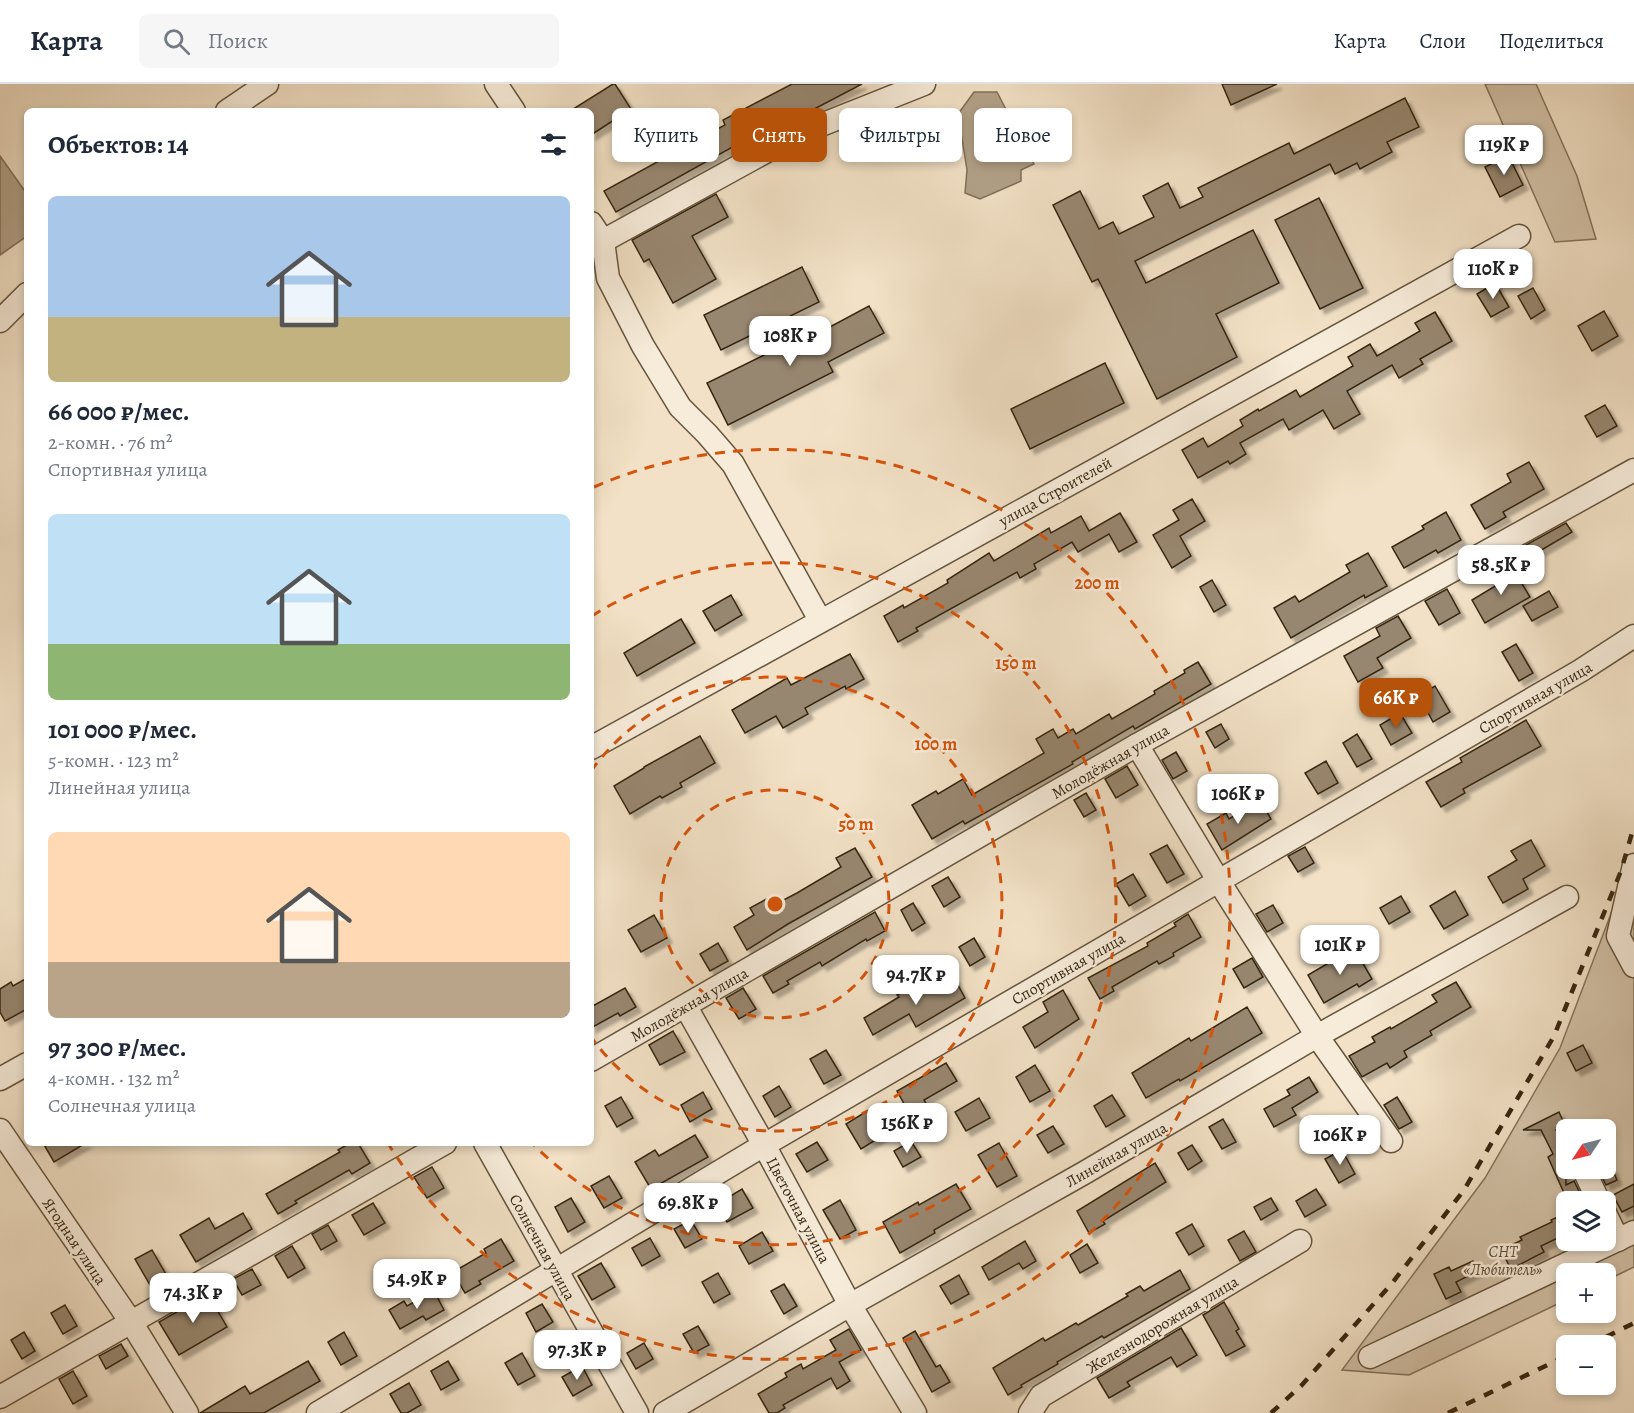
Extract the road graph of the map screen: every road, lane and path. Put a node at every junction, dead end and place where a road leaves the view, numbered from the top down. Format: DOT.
graph roads {
  1 [pos="267,84"];
  2 [pos="496,84"];
  3 [pos="924,84"];
  4 [pos="231,108"];
  5 [pos="512,108"];
  6 [pos="597,232"];
  7 [pos="1519,236"];
  8 [pos="24,297"];
  9 [pos="0,321"];
  10 [pos="1634,470"];
  11 [pos="820,620"];
  12 [pos="1634,636"];
  13 [pos="1137,745"];
  14 [pos="594,746"];
  15 [pos="1634,865"];
  16 [pos="1218,880"];
  17 [pos="1567,897"];
  18 [pos="1634,966"];
  19 [pos="686,1006"];
  20 [pos="1317,1036"];
  21 [pos="594,1058"];
  22 [pos="24,1066"];
  23 [pos="0,1079"];
  24 [pos="0,1130"];
  25 [pos="1391,1141"];
  26 [pos="764,1145"];
  27 [pos="440,1146"];
  28 [pos="487,1146"];
  29 [pos="1626,1236"];
  30 [pos="1300,1241"];
  31 [pos="555,1269"];
  32 [pos="850,1305"];
  33 [pos="131,1322"];
  34 [pos="1370,1357"];
  35 [pos="0,1397"];
  36 [pos="187,1413"];
  37 [pos="318,1413"];
  38 [pos="637,1413"];
  39 [pos="665,1413"];
  40 [pos="915,1413"];
  41 [pos="1030,1413"];
  1 -- 4 [label="street"];
  2 -- 5 [label="street"];
  3 -- 6 [label="street"];
  6 -- 11 [label="street"];
  7 -- 11 [label="street, улица Строителей"];
  8 -- 9 [label="street"];
  10 -- 13 [label="street, Молодёжная улица"];
  11 -- 14 [label="street, улица Строителей"];
  12 -- 16 [label="street, Спортивная улица"];
  13 -- 16 [label="street"];
  13 -- 19 [label="street, Молодёжная улица"];
  15 -- 18 [label="street"];
  16 -- 20 [label="street"];
  16 -- 26 [label="street, Спортивная улица"];
  17 -- 20 [label="street, Линейная улица"];
  19 -- 21 [label="street, Молодёжная улица"];
  19 -- 26 [label="street, Цветочная улица"];
  20 -- 25 [label="street"];
  20 -- 32 [label="street, Линейная улица"];
  22 -- 23 [label="street"];
  24 -- 33 [label="street, Ягодная улица"];
  26 -- 31 [label="street, Спортивная улица"];
  26 -- 32 [label="street, Цветочная улица"];
  27 -- 33 [label="street"];
  28 -- 31 [label="street, Солнечная улица"];
  29 -- 34 [label="street"];
  30 -- 41 [label="street, Железнодорожная улица"];
  31 -- 37 [label="street, Спортивная улица"];
  31 -- 38 [label="street, Солнечная улица"];
  32 -- 39 [label="street, Линейная улица"];
  32 -- 40 [label="street, Цветочная улица"];
  33 -- 35 [label="street"];
  33 -- 36 [label="street, Ягодная улица"];
}
